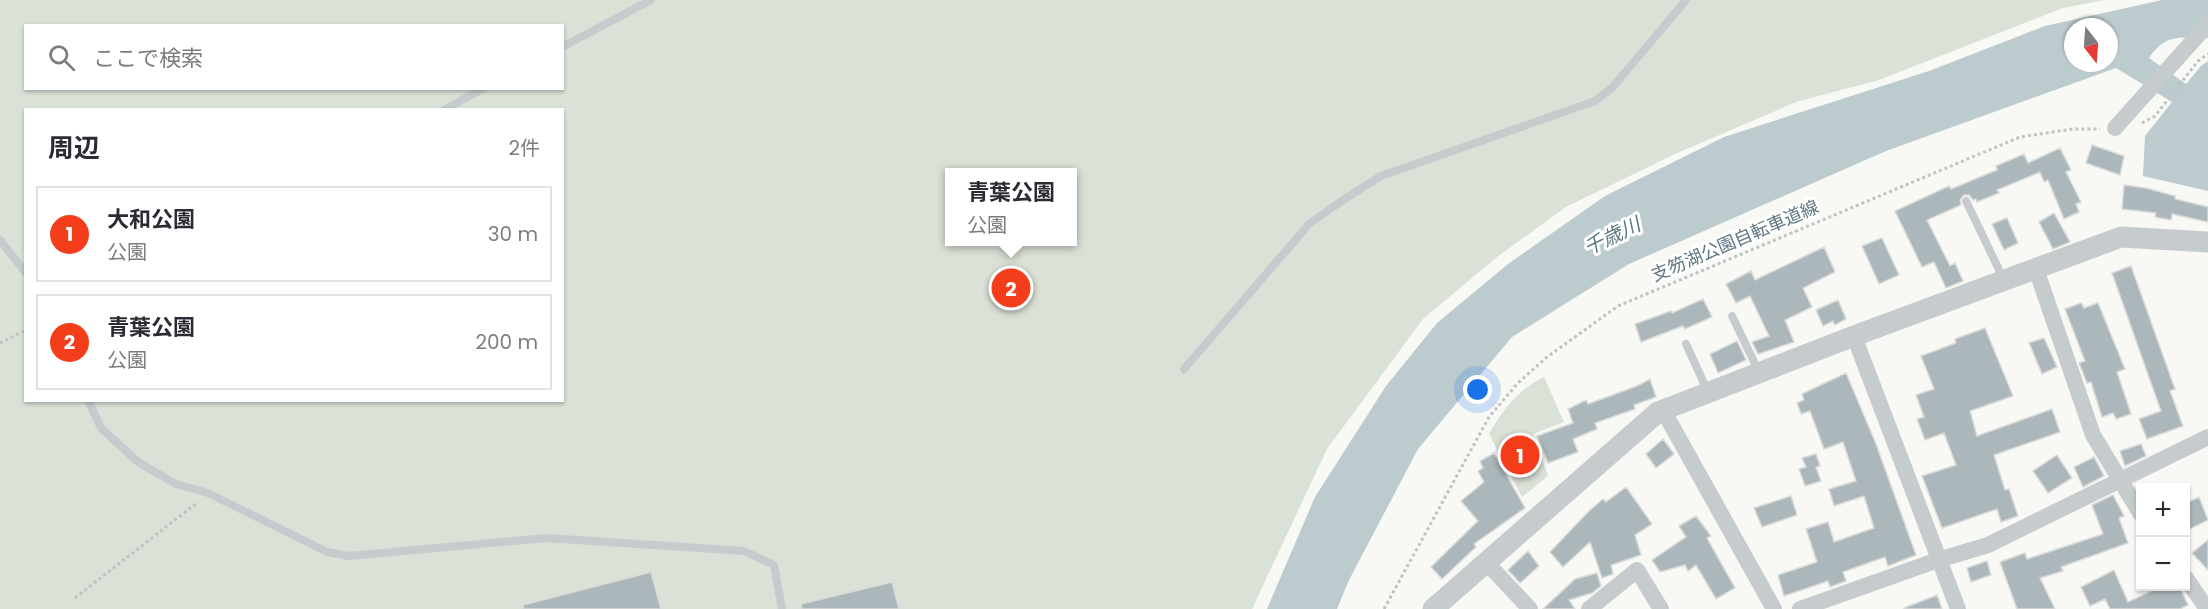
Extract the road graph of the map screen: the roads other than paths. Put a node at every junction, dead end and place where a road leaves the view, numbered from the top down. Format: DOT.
graph roads {
  1 [pos="651,0"];
  2 [pos="1686,0"];
  3 [pos="2208,24"];
  4 [pos="564,46"];
  5 [pos="480,90"];
  6 [pos="448,108"];
  7 [pos="2120,123"];
  8 [pos="1966,201"];
  9 [pos="0,240"];
  10 [pos="2208,242"];
  11 [pos="2036,269"];
  12 [pos="24,270"];
  13 [pos="2005,280"];
  14 [pos="1732,316"];
  15 [pos="1854,336"];
  16 [pos="1686,344"];
  17 [pos="1184,369"];
  18 [pos="1759,373"];
  19 [pos="1708,393"];
  20 [pos="89,402"];
  21 [pos="1663,410"];
  22 [pos="2208,437"];
  23 [pos="2119,482"];
  24 [pos="2136,507"];
  25 [pos="1938,560"];
  26 [pos="1485,561"];
  27 [pos="2190,584"];
  28 [pos="782,609"];
  29 [pos="1433,609"];
  30 [pos="1530,609"];
  31 [pos="1589,609"];
  32 [pos="1661,609"];
  33 [pos="1774,609"];
  34 [pos="1800,609"];
  35 [pos="1958,609"];
  36 [pos="2207,609"];
  1 -- 4 [label="lane"];
  2 -- 17 [label="lane"];
  3 -- 7 [label="street"];
  5 -- 6 [label="lane"];
  8 -- 13 [label="lane"];
  9 -- 12 [label="lane"];
  10 -- 11 [label="street"];
  11 -- 13 [label="street"];
  11 -- 23 [label="street"];
  13 -- 15 [label="street"];
  14 -- 18 [label="lane"];
  15 -- 18 [label="street"];
  15 -- 25 [label="street"];
  16 -- 19 [label="lane"];
  18 -- 19 [label="street"];
  19 -- 21 [label="street"];
  20 -- 28 [label="lane"];
  21 -- 26 [label="street"];
  21 -- 33 [label="street"];
  22 -- 23 [label="street"];
  23 -- 24 [label="street"];
  23 -- 25 [label="street"];
  25 -- 34 [label="street"];
  25 -- 35 [label="street"];
  26 -- 29 [label="street"];
  26 -- 30 [label="street"];
  27 -- 36 [label="street"];
  31 -- 32 [label="street"];
}
